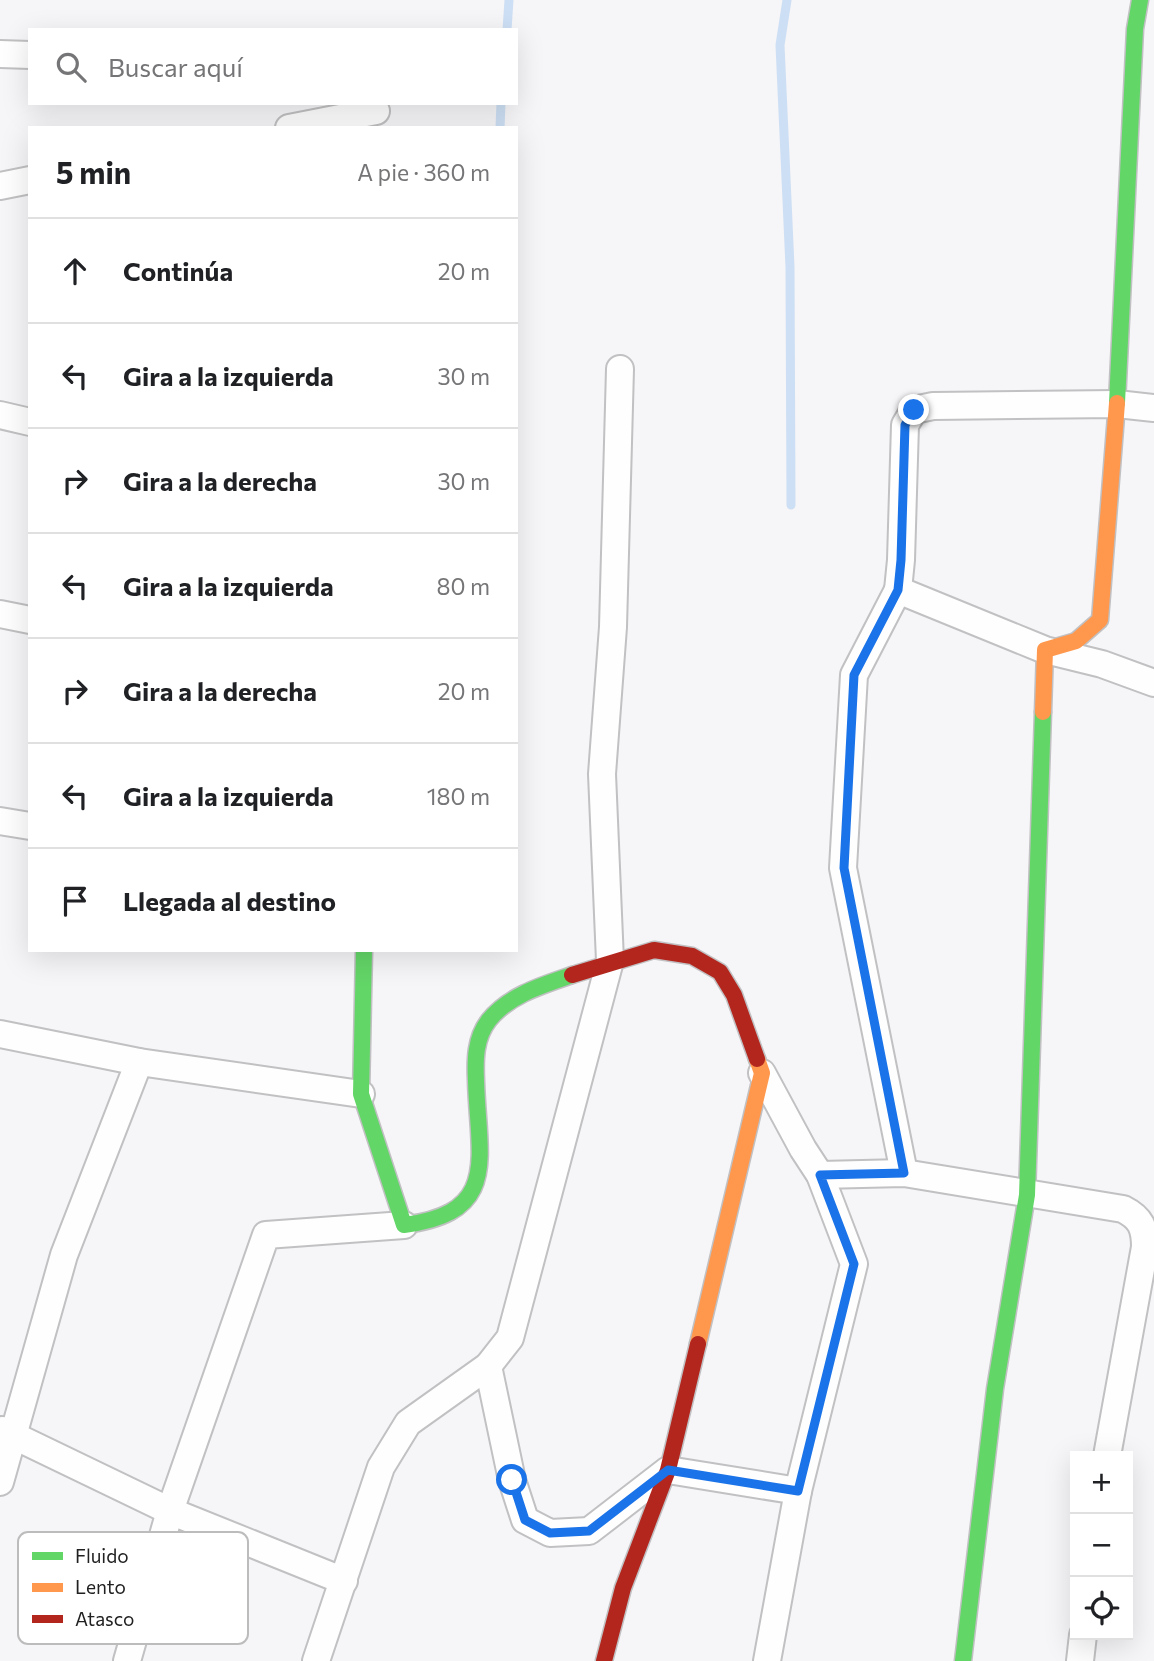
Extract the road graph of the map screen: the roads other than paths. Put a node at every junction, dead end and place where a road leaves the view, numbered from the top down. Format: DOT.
graph roads {
  1 [pos="1140,0"];
  2 [pos="1144,30"];
  3 [pos="0,54"];
  4 [pos="28,55"];
  5 [pos="376,114"];
  6 [pos="301,126"];
  7 [pos="28,180"];
  8 [pos="0,186"];
  9 [pos="620,369"];
  10 [pos="1117,404"];
  11 [pos="1154,408"];
  12 [pos="0,415"];
  13 [pos="28,422"];
  14 [pos="898,590"];
  15 [pos="0,614"];
  16 [pos="28,620"];
  17 [pos="1045,650"];
  18 [pos="1154,682"];
  19 [pos="0,821"];
  20 [pos="28,826"];
  21 [pos="364,952"];
  22 [pos="610,961"];
  23 [pos="0,1034"];
  24 [pos="139,1062"];
  25 [pos="762,1073"];
  26 [pos="361,1094"];
  27 [pos="904,1173"];
  28 [pos="820,1175"];
  29 [pos="1027,1195"];
  30 [pos="404,1224"];
  31 [pos="488,1366"];
  32 [pos="8,1432"];
  33 [pos="1108,1451"];
  34 [pos="668,1470"];
  35 [pos="0,1482"];
  36 [pos="798,1491"];
  37 [pos="170,1511"];
  38 [pos="164,1532"];
  39 [pos="222,1532"];
  40 [pos="248,1542"];
  41 [pos="344,1581"];
  42 [pos="1082,1640"];
  43 [pos="132,1644"];
  44 [pos="127,1661"];
  45 [pos="316,1661"];
  46 [pos="604,1661"];
  47 [pos="768,1661"];
  48 [pos="963,1661"];
  49 [pos="1080,1661"];
  1 -- 2 [label="street"];
  2 -- 10 [label="street"];
  3 -- 4 [label="street"];
  5 -- 6 [label="street"];
  7 -- 8 [label="street"];
  9 -- 22 [label="street"];
  10 -- 11 [label="street"];
  10 -- 14 [label="street"];
  10 -- 17 [label="street"];
  12 -- 13 [label="street"];
  14 -- 17 [label="street"];
  14 -- 27 [label="street"];
  15 -- 16 [label="street"];
  17 -- 18 [label="street"];
  17 -- 29 [label="street"];
  19 -- 20 [label="street"];
  21 -- 26 [label="street"];
  22 -- 25 [label="street"];
  22 -- 30 [label="street"];
  22 -- 31 [label="street"];
  23 -- 24 [label="street"];
  24 -- 26 [label="street"];
  24 -- 32 [label="street"];
  25 -- 28 [label="street"];
  25 -- 34 [label="street"];
  26 -- 30 [label="street"];
  27 -- 28 [label="street"];
  27 -- 29 [label="street"];
  28 -- 36 [label="street"];
  29 -- 33 [label="street"];
  29 -- 48 [label="street"];
  30 -- 37 [label="street"];
  31 -- 34 [label="street"];
  31 -- 41 [label="street"];
  32 -- 35 [label="street"];
  32 -- 37 [label="street"];
  34 -- 36 [label="street"];
  34 -- 46 [label="street"];
  36 -- 47 [label="street"];
  37 -- 38 [label="street"];
  37 -- 39 [label="street"];
  40 -- 41 [label="street"];
  41 -- 45 [label="street"];
  42 -- 49 [label="street"];
  43 -- 44 [label="street"];
}
